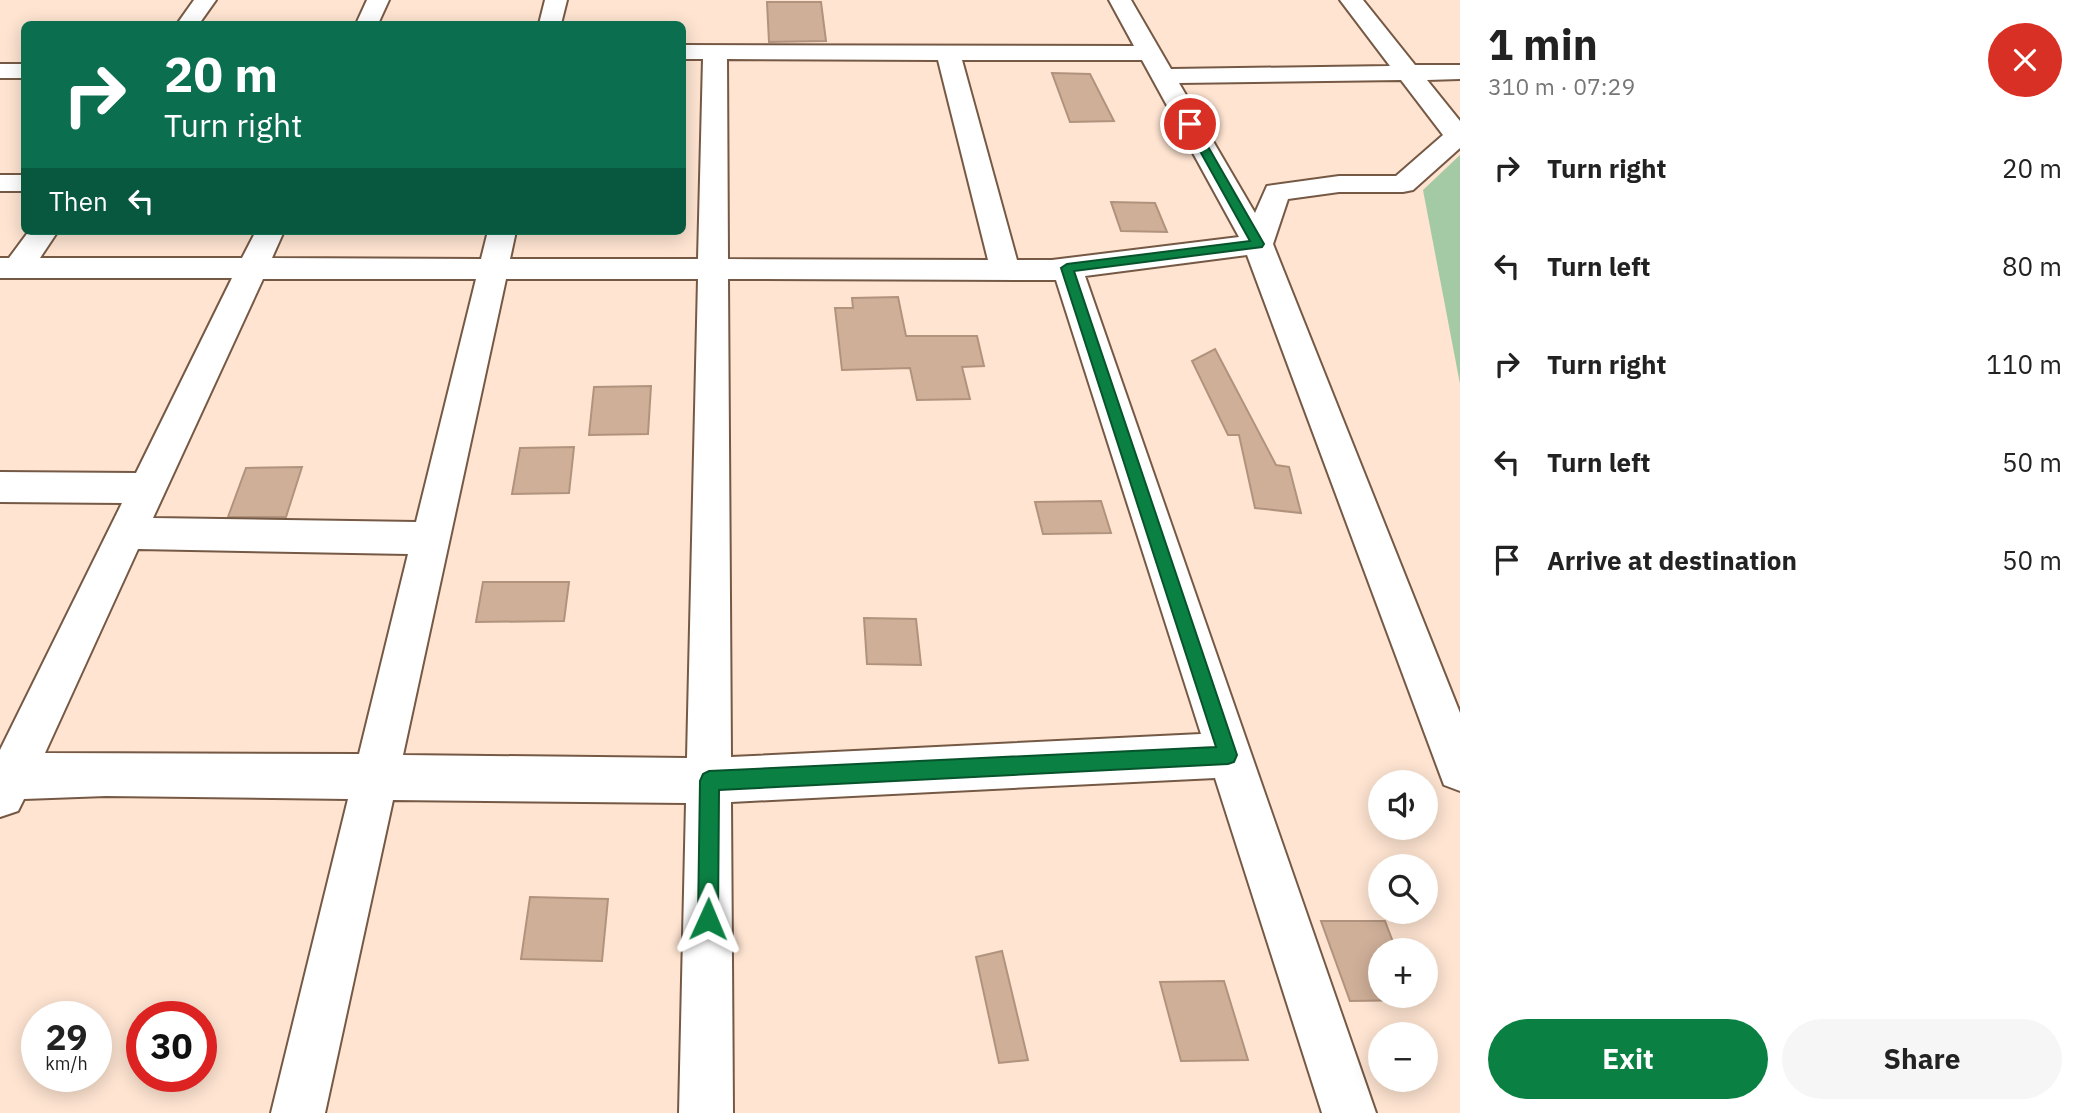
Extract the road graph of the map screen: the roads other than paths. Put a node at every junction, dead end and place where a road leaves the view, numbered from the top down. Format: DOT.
graph roads {
  1 [pos="205,0"];
  2 [pos="378,0"];
  3 [pos="556,0"];
  4 [pos="1120,0"];
  5 [pos="1351,0"];
  6 [pos="190,21"];
  7 [pos="368,21"];
  8 [pos="551,21"];
  9 [pos="699,52"];
  10 [pos="948,53"];
  11 [pos="1156,65"];
  12 [pos="0,71"];
  13 [pos="21,71"];
  14 [pos="1460,72"];
  15 [pos="1408,73"];
  16 [pos="1459,135"];
  17 [pos="0,183"];
  18 [pos="21,183"];
  19 [pos="40,235"];
  20 [pos="268,235"];
  21 [pos="1258,244"];
  22 [pos="498,250"];
  23 [pos="9,268"];
  24 [pos="253,268"];
  25 [pos="1067,268"];
  26 [pos="713,269"];
  27 [pos="1005,270"];
  28 [pos="0,487"];
  29 [pos="148,488"];
  30 [pos="127,533"];
  31 [pos="431,538"];
  32 [pos="1228,755"];
  33 [pos="1460,769"];
  34 [pos="376,777"];
  35 [pos="709,781"];
  36 [pos="4,784"];
  37 [pos="298,1113"];
  38 [pos="706,1113"];
  39 [pos="1349,1113"];
  1 -- 6 [label="street"];
  2 -- 7 [label="street"];
  3 -- 8 [label="street"];
  4 -- 11 [label="street"];
  5 -- 15 [label="street"];
  9 -- 10 [label="street"];
  9 -- 26 [label="street"];
  10 -- 11 [label="street"];
  10 -- 27 [label="street"];
  11 -- 15 [label="street"];
  11 -- 21 [label="street"];
  12 -- 13 [label="street"];
  14 -- 15 [label="street"];
  15 -- 16 [label="street"];
  16 -- 21 [label="street"];
  17 -- 18 [label="street"];
  19 -- 23 [label="street"];
  20 -- 24 [label="street"];
  21 -- 25 [label="street"];
  21 -- 33 [label="street"];
  22 -- 24 [label="street"];
  22 -- 26 [label="street"];
  22 -- 31 [label="street"];
  23 -- 24 [label="street"];
  24 -- 29 [label="street"];
  25 -- 27 [label="street"];
  25 -- 32 [label="street"];
  26 -- 27 [label="street"];
  26 -- 35 [label="street"];
  28 -- 29 [label="street"];
  29 -- 30 [label="street"];
  30 -- 31 [label="street"];
  30 -- 36 [label="street"];
  31 -- 34 [label="street"];
  32 -- 35 [label="street"];
  32 -- 39 [label="street"];
  34 -- 35 [label="street"];
  34 -- 36 [label="street"];
  34 -- 37 [label="street"];
  35 -- 38 [label="street"];
}
